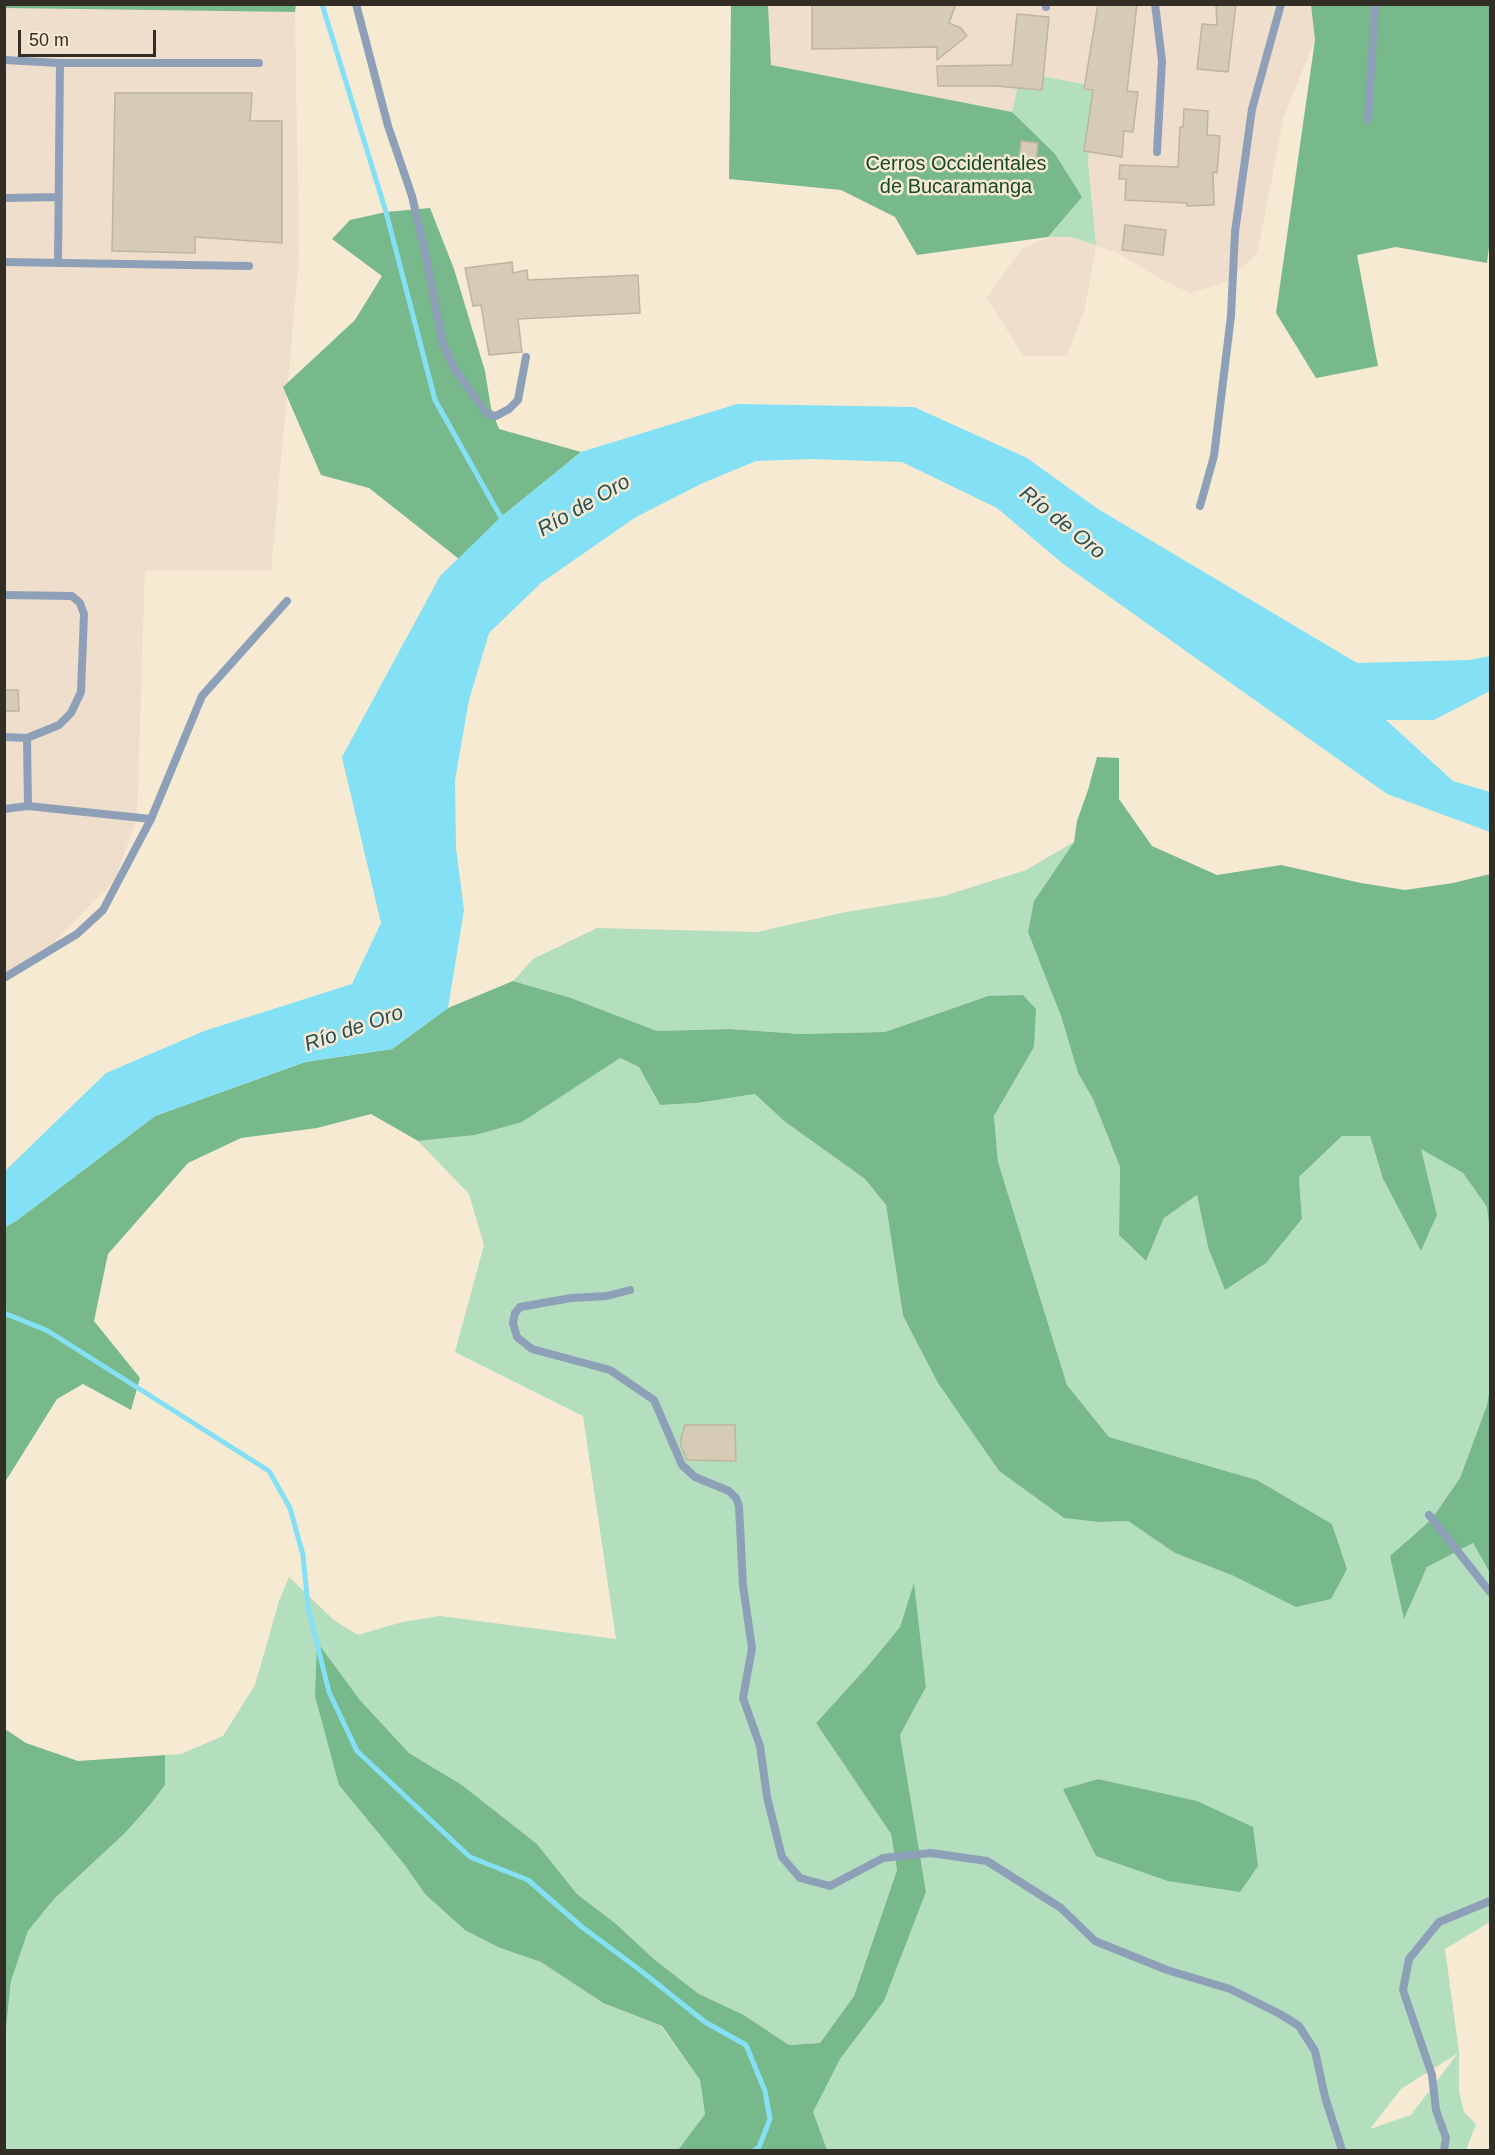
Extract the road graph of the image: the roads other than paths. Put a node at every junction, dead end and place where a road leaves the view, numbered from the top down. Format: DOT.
graph roads {
  1 [pos="356,4"];
  2 [pos="1155,4"];
  3 [pos="1281,4"];
  4 [pos="1375,4"];
  5 [pos="4,60"];
  6 [pos="60,63"];
  7 [pos="259,63"];
  8 [pos="1368,120"];
  9 [pos="1157,152"];
  10 [pos="59,197"];
  11 [pos="4,198"];
  12 [pos="4,262"];
  13 [pos="58,263"];
  14 [pos="249,266"];
  15 [pos="526,357"];
  16 [pos="1200,506"];
  17 [pos="4,595"];
  18 [pos="287,601"];
  19 [pos="4,737"];
  20 [pos="27,738"];
  21 [pos="28,806"];
  22 [pos="4,808"];
  23 [pos="151,819"];
  24 [pos="4,978"];
  25 [pos="630,1290"];
  26 [pos="1429,1515"];
  27 [pos="1491,1592"];
  28 [pos="1491,1901"];
  29 [pos="1342,2151"];
  30 [pos="1444,2151"];
  1 -- 15 [label="lane"];
  2 -- 9 [label="lane"];
  3 -- 16 [label="lane"];
  4 -- 8 [label="lane"];
  5 -- 6 [label="lane"];
  6 -- 7 [label="lane"];
  6 -- 10 [label="lane"];
  10 -- 11 [label="lane"];
  10 -- 13 [label="lane"];
  12 -- 13 [label="lane"];
  13 -- 14 [label="lane"];
  17 -- 20 [label="lane"];
  18 -- 23 [label="lane"];
  19 -- 20 [label="lane"];
  20 -- 21 [label="lane"];
  21 -- 22 [label="lane"];
  21 -- 23 [label="lane"];
  23 -- 24 [label="lane"];
  25 -- 29 [label="lane"];
  26 -- 27 [label="lane"];
  28 -- 30 [label="lane"];
}
